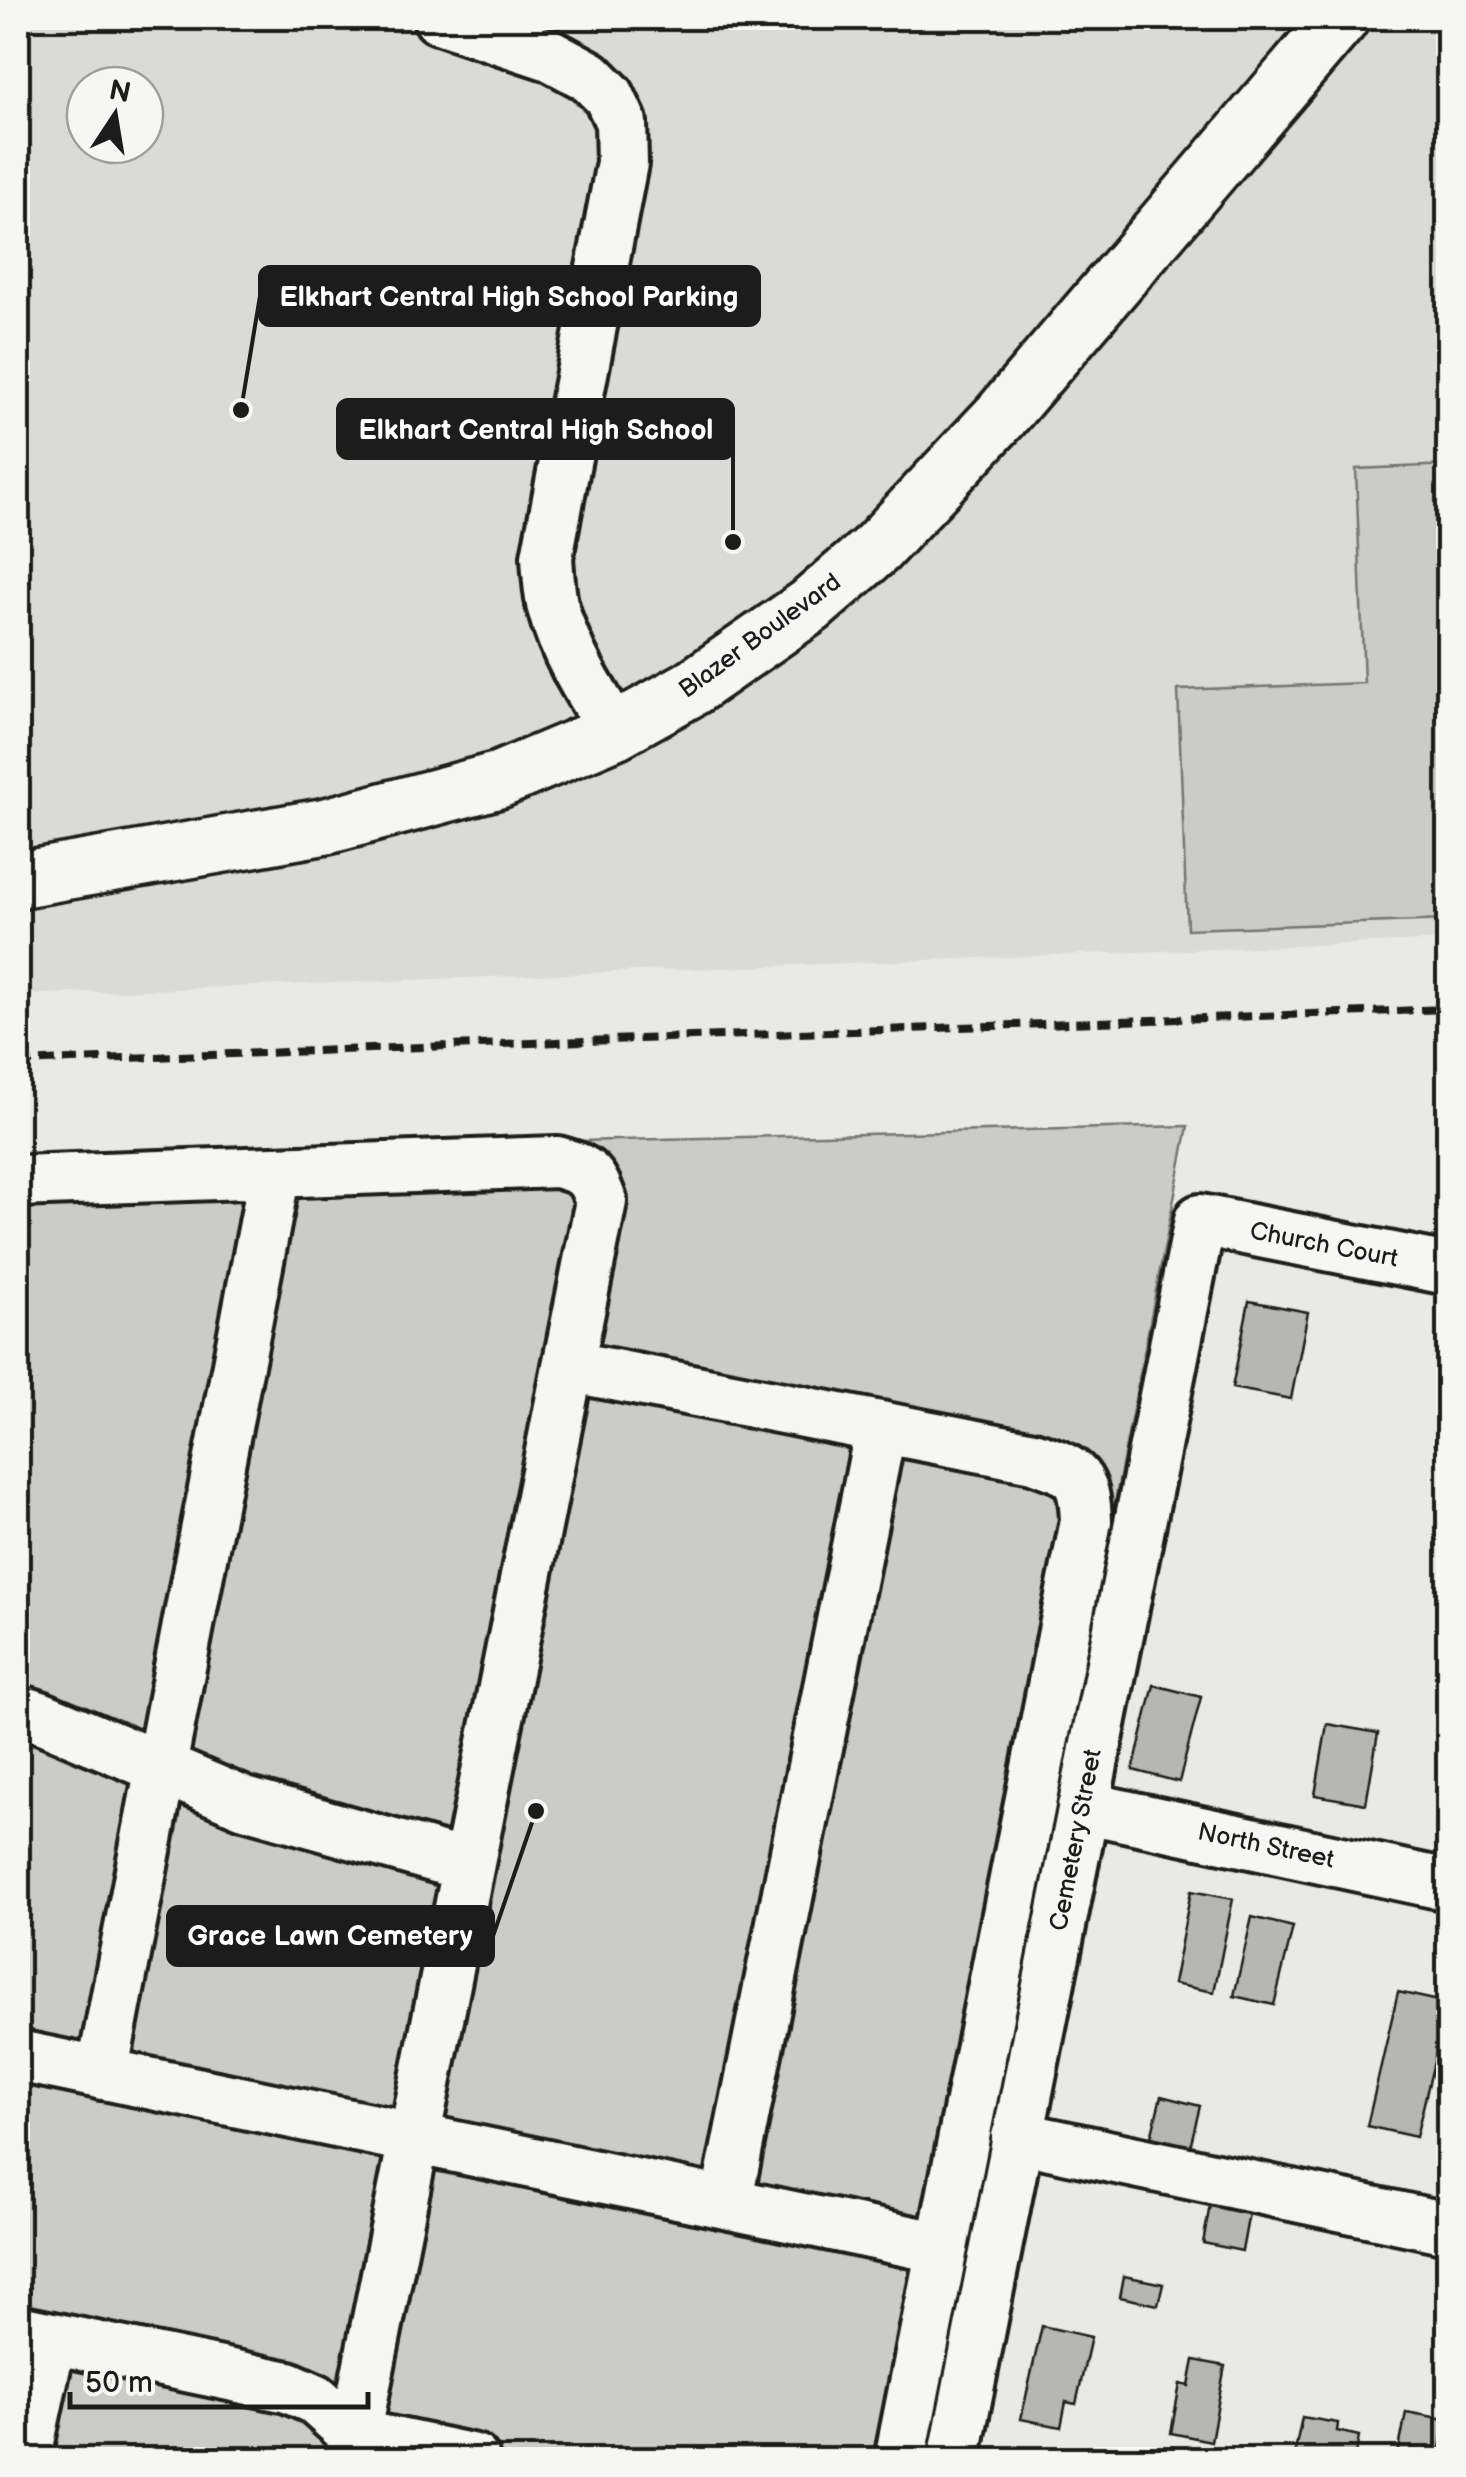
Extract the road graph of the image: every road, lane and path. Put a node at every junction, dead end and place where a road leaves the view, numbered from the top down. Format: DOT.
graph roads {
  1 [pos="440,18"];
  2 [pos="1341,18"];
  3 [pos="614,731"];
  4 [pos="18,880"];
  5 [pos="275,1172"];
  6 [pos="18,1181"];
  7 [pos="1200,1220"];
  8 [pos="1448,1270"];
  9 [pos="568,1366"];
  10 [pos="881,1427"];
  11 [pos="18,1710"];
  12 [pos="160,1769"];
  13 [pos="1083,1806"];
  14 [pos="468,1866"];
  15 [pos="1448,1885"];
  16 [pos="18,2056"];
  17 [pos="102,2074"];
  18 [pos="312,2117"];
  19 [pos="1016,2136"];
  20 [pos="414,2138"];
  21 [pos="726,2203"];
  22 [pos="397,2225"];
  23 [pos="1448,2228"];
  24 [pos="942,2248"];
  25 [pos="34,2334"];
  26 [pos="373,2346"];
  27 [pos="288,2387"];
  28 [pos="352,2447"];
  29 [pos="25,2460"];
  30 [pos="474,2460"];
  31 [pos="900,2460"];
  32 [pos="954,2460"];
  1 -- 3 [label="street"];
  2 -- 3 [label="main road, Blazer Boulevard"];
  3 -- 4 [label="main road, Blazer Boulevard"];
  5 -- 6 [label="street"];
  5 -- 9 [label="street"];
  5 -- 12 [label="street"];
  7 -- 8 [label="street, Church Court"];
  7 -- 13 [label="street, Cemetery Street"];
  9 -- 10 [label="street"];
  9 -- 14 [label="street"];
  10 -- 21 [label="street"];
  10 -- 24 [label="street"];
  11 -- 12 [label="street"];
  12 -- 14 [label="street"];
  12 -- 17 [label="street"];
  13 -- 15 [label="street, North Street"];
  13 -- 19 [label="street, Cemetery Street"];
  14 -- 20 [label="street"];
  16 -- 17 [label="street"];
  17 -- 18 [label="street"];
  18 -- 20 [label="street"];
  18 -- 22 [label="street"];
  19 -- 23 [label="street"];
  19 -- 32 [label="street, Cemetery Street"];
  20 -- 21 [label="street"];
  20 -- 22 [label="street"];
  21 -- 24 [label="street"];
  22 -- 26 [label="street"];
  24 -- 31 [label="street"];
  25 -- 27 [label="street"];
  25 -- 29 [label="street"];
  26 -- 27 [label="street"];
  26 -- 28 [label="street"];
  27 -- 28 [label="street"];
  28 -- 30 [label="street"];
}
